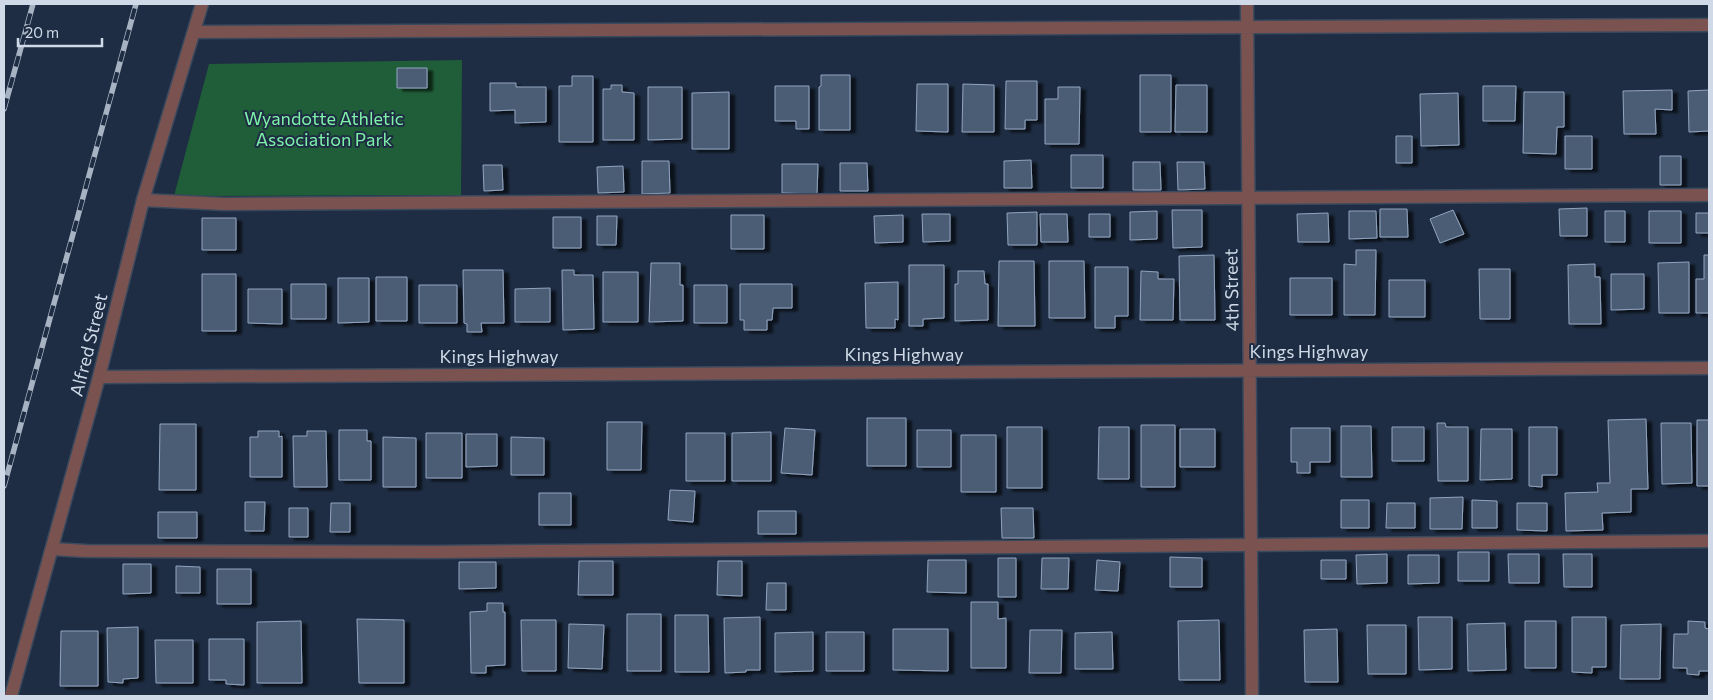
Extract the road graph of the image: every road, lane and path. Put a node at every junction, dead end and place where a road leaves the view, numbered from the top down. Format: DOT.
graph roads {
  1 [pos="202,4"];
  2 [pos="1247,4"];
  3 [pos="1709,25"];
  4 [pos="1247,27"];
  5 [pos="194,32"];
  6 [pos="1709,195"];
  7 [pos="1249,198"];
  8 [pos="144,200"];
  9 [pos="1709,368"];
  10 [pos="1251,370"];
  11 [pos="99,377"];
  12 [pos="1709,541"];
  13 [pos="1252,545"];
  14 [pos="52,549"];
  15 [pos="11,696"];
  16 [pos="1252,696"];
  1 -- 5 [label="street, Alfred Street"];
  2 -- 4 [label="street, 4th Street"];
  3 -- 4 [label="street"];
  4 -- 5 [label="street"];
  4 -- 7 [label="street, 4th Street"];
  5 -- 8 [label="street, Alfred Street"];
  6 -- 7 [label="street"];
  7 -- 8 [label="street"];
  7 -- 10 [label="street, 4th Street"];
  8 -- 11 [label="street, Alfred Street"];
  9 -- 10 [label="street, Kings Highway"];
  10 -- 11 [label="street, Kings Highway"];
  10 -- 13 [label="street, 4th Street"];
  11 -- 14 [label="street, Alfred Street"];
  12 -- 13 [label="street"];
  13 -- 14 [label="street"];
  13 -- 16 [label="street, 4th Street"];
  14 -- 15 [label="street, Alfred Street"];
}
